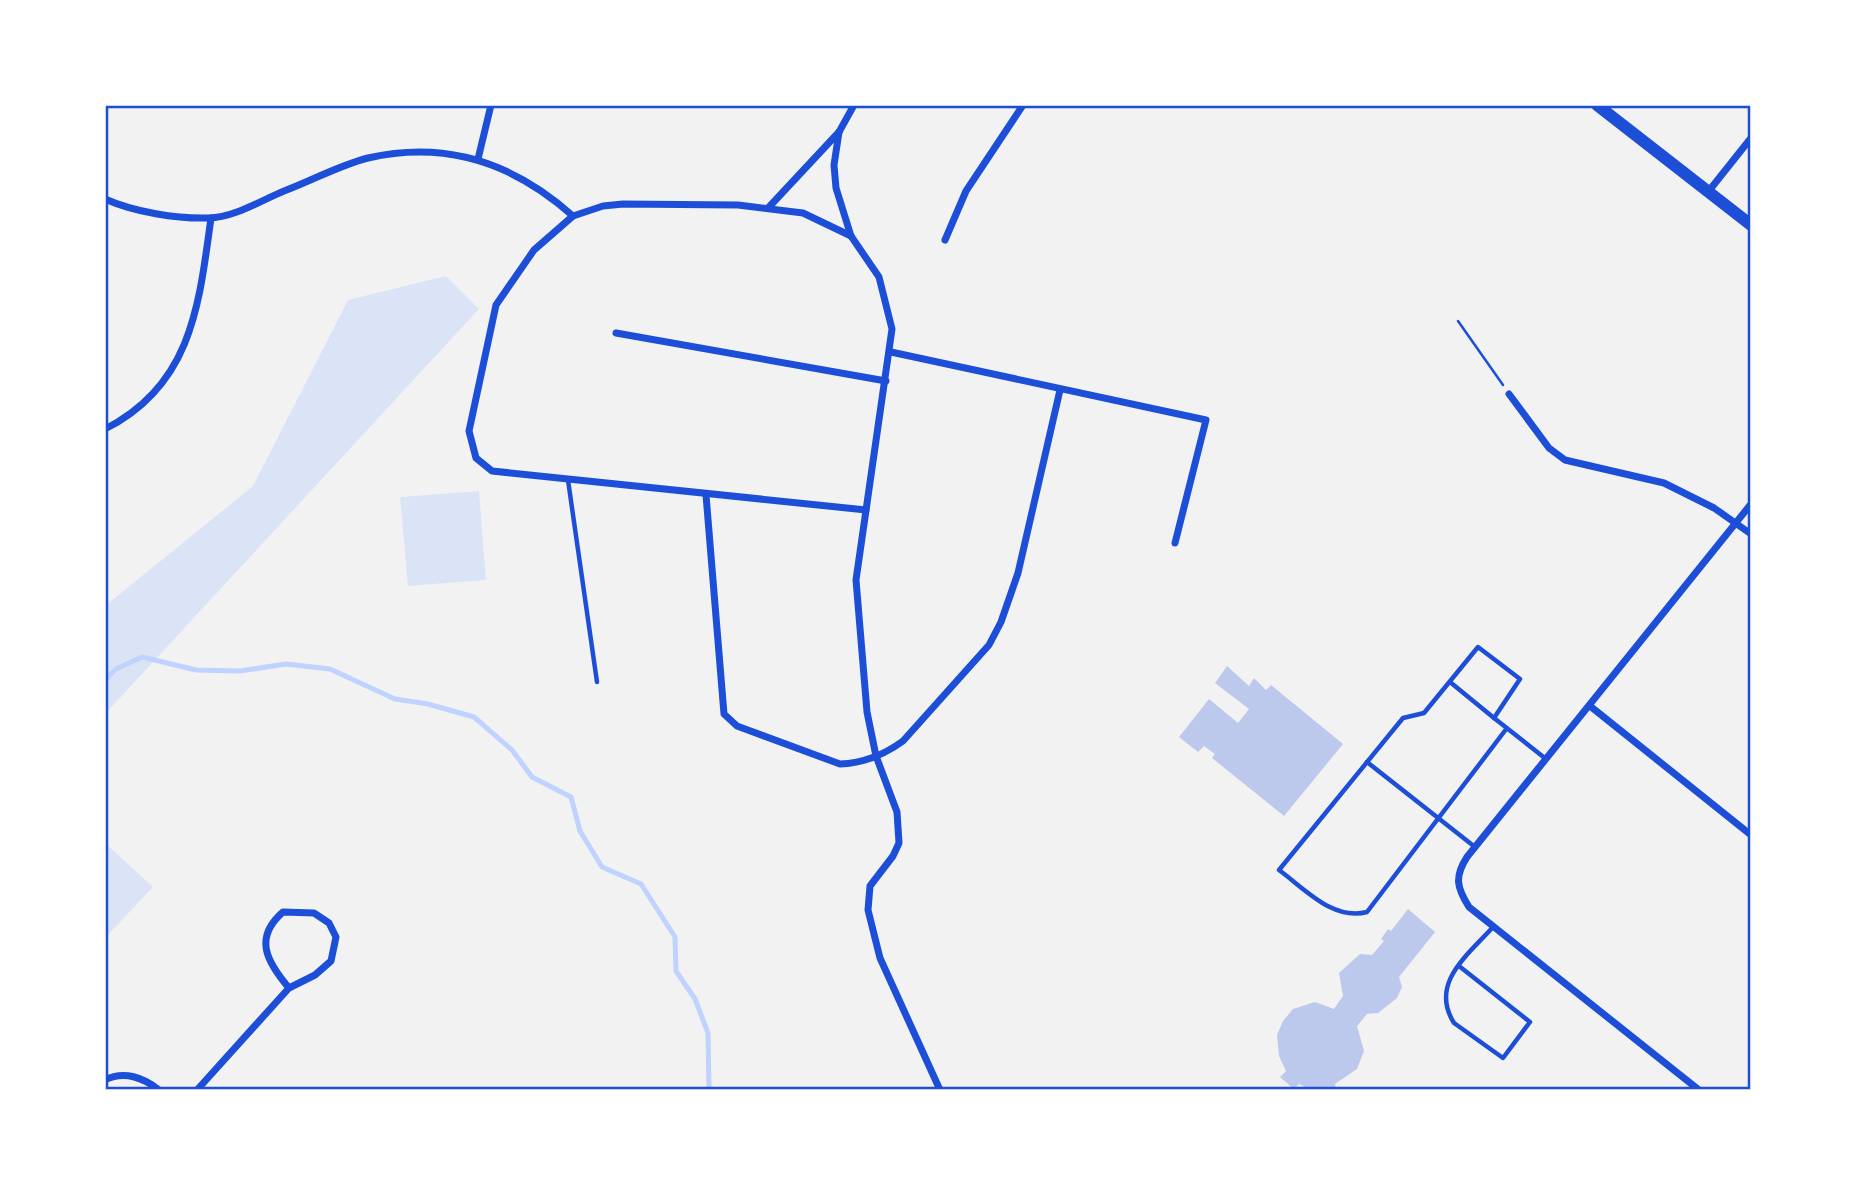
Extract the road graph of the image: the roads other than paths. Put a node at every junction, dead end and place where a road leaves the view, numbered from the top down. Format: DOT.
graph roads {
  1 [pos="491,105"];
  2 [pos="854,105"];
  3 [pos="1023,105"];
  4 [pos="1597,105"];
  5 [pos="839,132"];
  6 [pos="1751,138"];
  7 [pos="478,159"];
  8 [pos="1708,192"];
  9 [pos="105,199"];
  10 [pos="769,208"];
  11 [pos="573,216"];
  12 [pos="211,218"];
  13 [pos="1751,225"];
  14 [pos="851,236"];
  15 [pos="945,240"];
  16 [pos="616,333"];
  17 [pos="891,352"];
  18 [pos="886,381"];
  19 [pos="1060,390"];
  20 [pos="1509,394"];
  21 [pos="105,429"];
  22 [pos="568,480"];
  23 [pos="706,495"];
  24 [pos="1751,504"];
  25 [pos="866,510"];
  26 [pos="1736,522"];
  27 [pos="1751,534"];
  28 [pos="1175,543"];
  29 [pos="597,682"];
  30 [pos="1450,682"];
  31 [pos="1590,706"];
  32 [pos="1494,718"];
  33 [pos="1507,728"];
  34 [pos="876,757"];
  35 [pos="1546,760"];
  36 [pos="1367,762"];
  37 [pos="1438,819"];
  38 [pos="1751,835"];
  39 [pos="1475,847"];
  40 [pos="1494,926"];
  41 [pos="1459,966"];
  42 [pos="289,988"];
  43 [pos="105,1080"];
  44 [pos="159,1090"];
  45 [pos="197,1090"];
  46 [pos="940,1090"];
  47 [pos="1699,1090"];
  1 -- 7 [label="street"];
  2 -- 5 [label="street"];
  3 -- 15 [label="street"];
  4 -- 8 [label="main road"];
  5 -- 10 [label="street"];
  5 -- 14 [label="street"];
  6 -- 8 [label="street"];
  7 -- 11 [label="street"];
  7 -- 12 [label="street"];
  8 -- 13 [label="main road"];
  9 -- 12 [label="street"];
  10 -- 11 [label="street"];
  10 -- 14 [label="street"];
  11 -- 22 [label="street"];
  12 -- 21 [label="street"];
  14 -- 17 [label="street"];
  16 -- 18 [label="street"];
  17 -- 18 [label="street"];
  17 -- 19 [label="street"];
  18 -- 25 [label="street"];
  19 -- 28 [label="street"];
  19 -- 34 [label="street"];
  20 -- 26 [label="street"];
  22 -- 23 [label="street"];
  22 -- 29 [label="lane"];
  23 -- 25 [label="street"];
  23 -- 34 [label="street"];
  24 -- 26 [label="street"];
  25 -- 34 [label="street"];
  26 -- 27 [label="street"];
  26 -- 31 [label="street"];
  30 -- 32 [label="lane"];
  30 -- 32 [label="lane"];
  30 -- 36 [label="lane"];
  31 -- 35 [label="street"];
  31 -- 38 [label="street"];
  32 -- 33 [label="lane"];
  33 -- 35 [label="lane"];
  33 -- 37 [label="lane"];
  34 -- 46 [label="street"];
  35 -- 39 [label="street"];
  36 -- 37 [label="lane"];
  36 -- 37 [label="lane"];
  37 -- 39 [label="lane"];
  39 -- 40 [label="street"];
  40 -- 41 [label="lane"];
  40 -- 47 [label="street"];
  41 -- 41 [label="lane"];
  42 -- 42 [label="street"];
  42 -- 45 [label="street"];
  43 -- 44 [label="street"];
}
